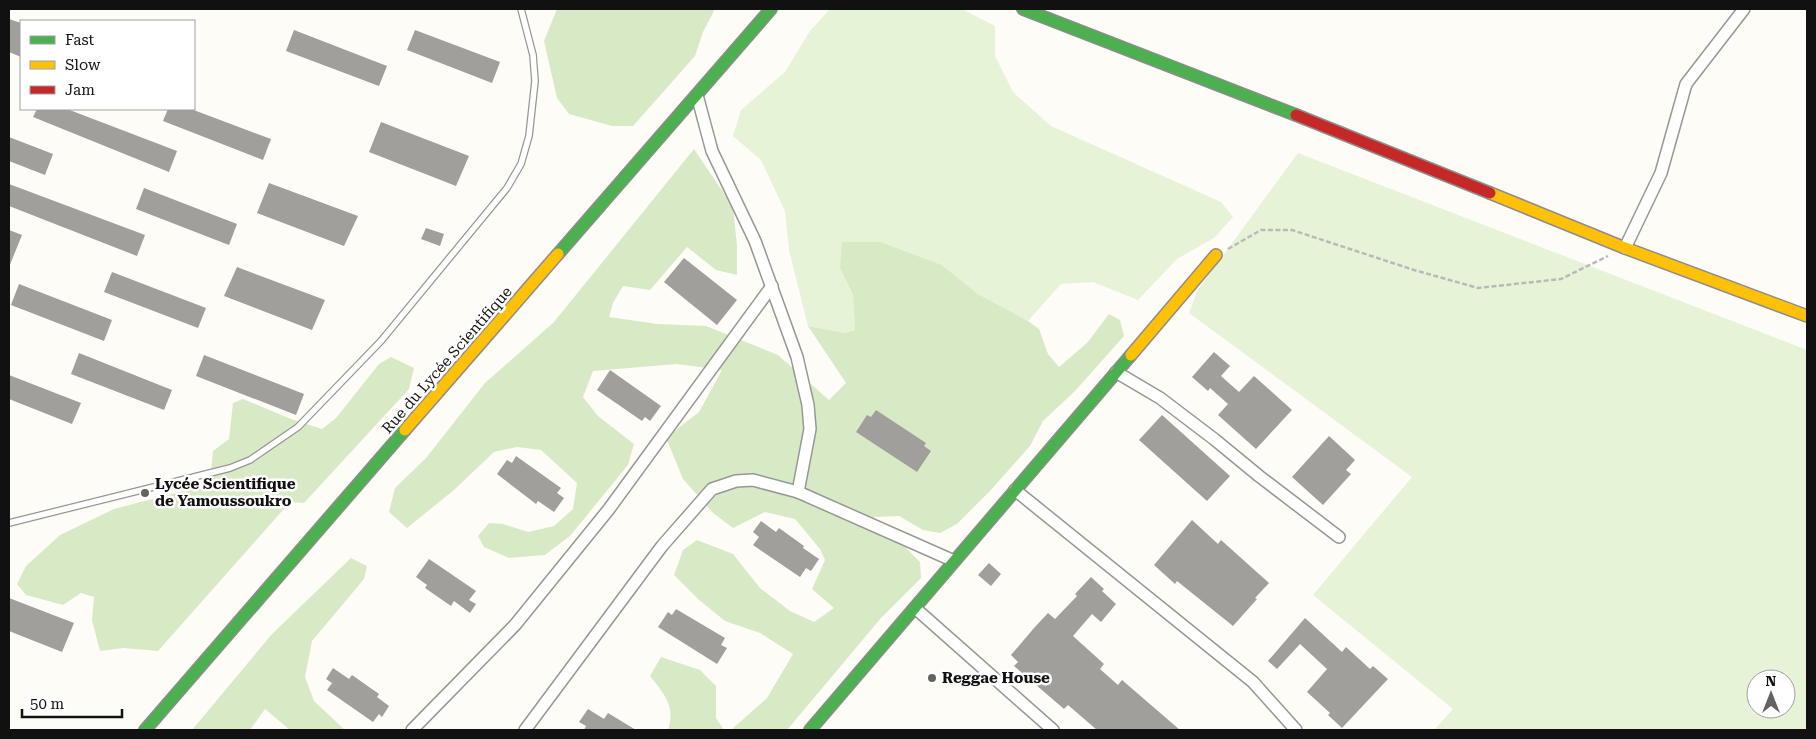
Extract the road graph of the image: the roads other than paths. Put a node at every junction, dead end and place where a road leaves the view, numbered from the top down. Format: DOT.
graph roads {
  1 [pos="521,9"];
  2 [pos="772,9"];
  3 [pos="1023,9"];
  4 [pos="1744,9"];
  5 [pos="697,95"];
  6 [pos="1625,248"];
  7 [pos="1216,255"];
  8 [pos="772,286"];
  9 [pos="1807,316"];
  10 [pos="1116,372"];
  11 [pos="1015,490"];
  12 [pos="798,492"];
  13 [pos="9,523"];
  14 [pos="1339,537"];
  15 [pos="954,561"];
  16 [pos="914,608"];
  17 [pos="145,730"];
  18 [pos="412,730"];
  19 [pos="525,730"];
  20 [pos="810,730"];
  21 [pos="1053,730"];
  22 [pos="1296,730"];
  1 -- 13 [label="lane"];
  2 -- 5 [label="street, Rue du Lycée Scientifique"];
  3 -- 6 [label="street"];
  4 -- 6 [label="street"];
  5 -- 8 [label="street"];
  5 -- 17 [label="street, Rue du Lycée Scientifique"];
  6 -- 9 [label="street"];
  7 -- 10 [label="street"];
  8 -- 12 [label="street"];
  8 -- 18 [label="street"];
  10 -- 11 [label="street"];
  10 -- 14 [label="street"];
  11 -- 15 [label="street"];
  11 -- 22 [label="street"];
  12 -- 15 [label="street"];
  12 -- 19 [label="street"];
  15 -- 16 [label="street"];
  16 -- 20 [label="street"];
  16 -- 21 [label="street"];
}
